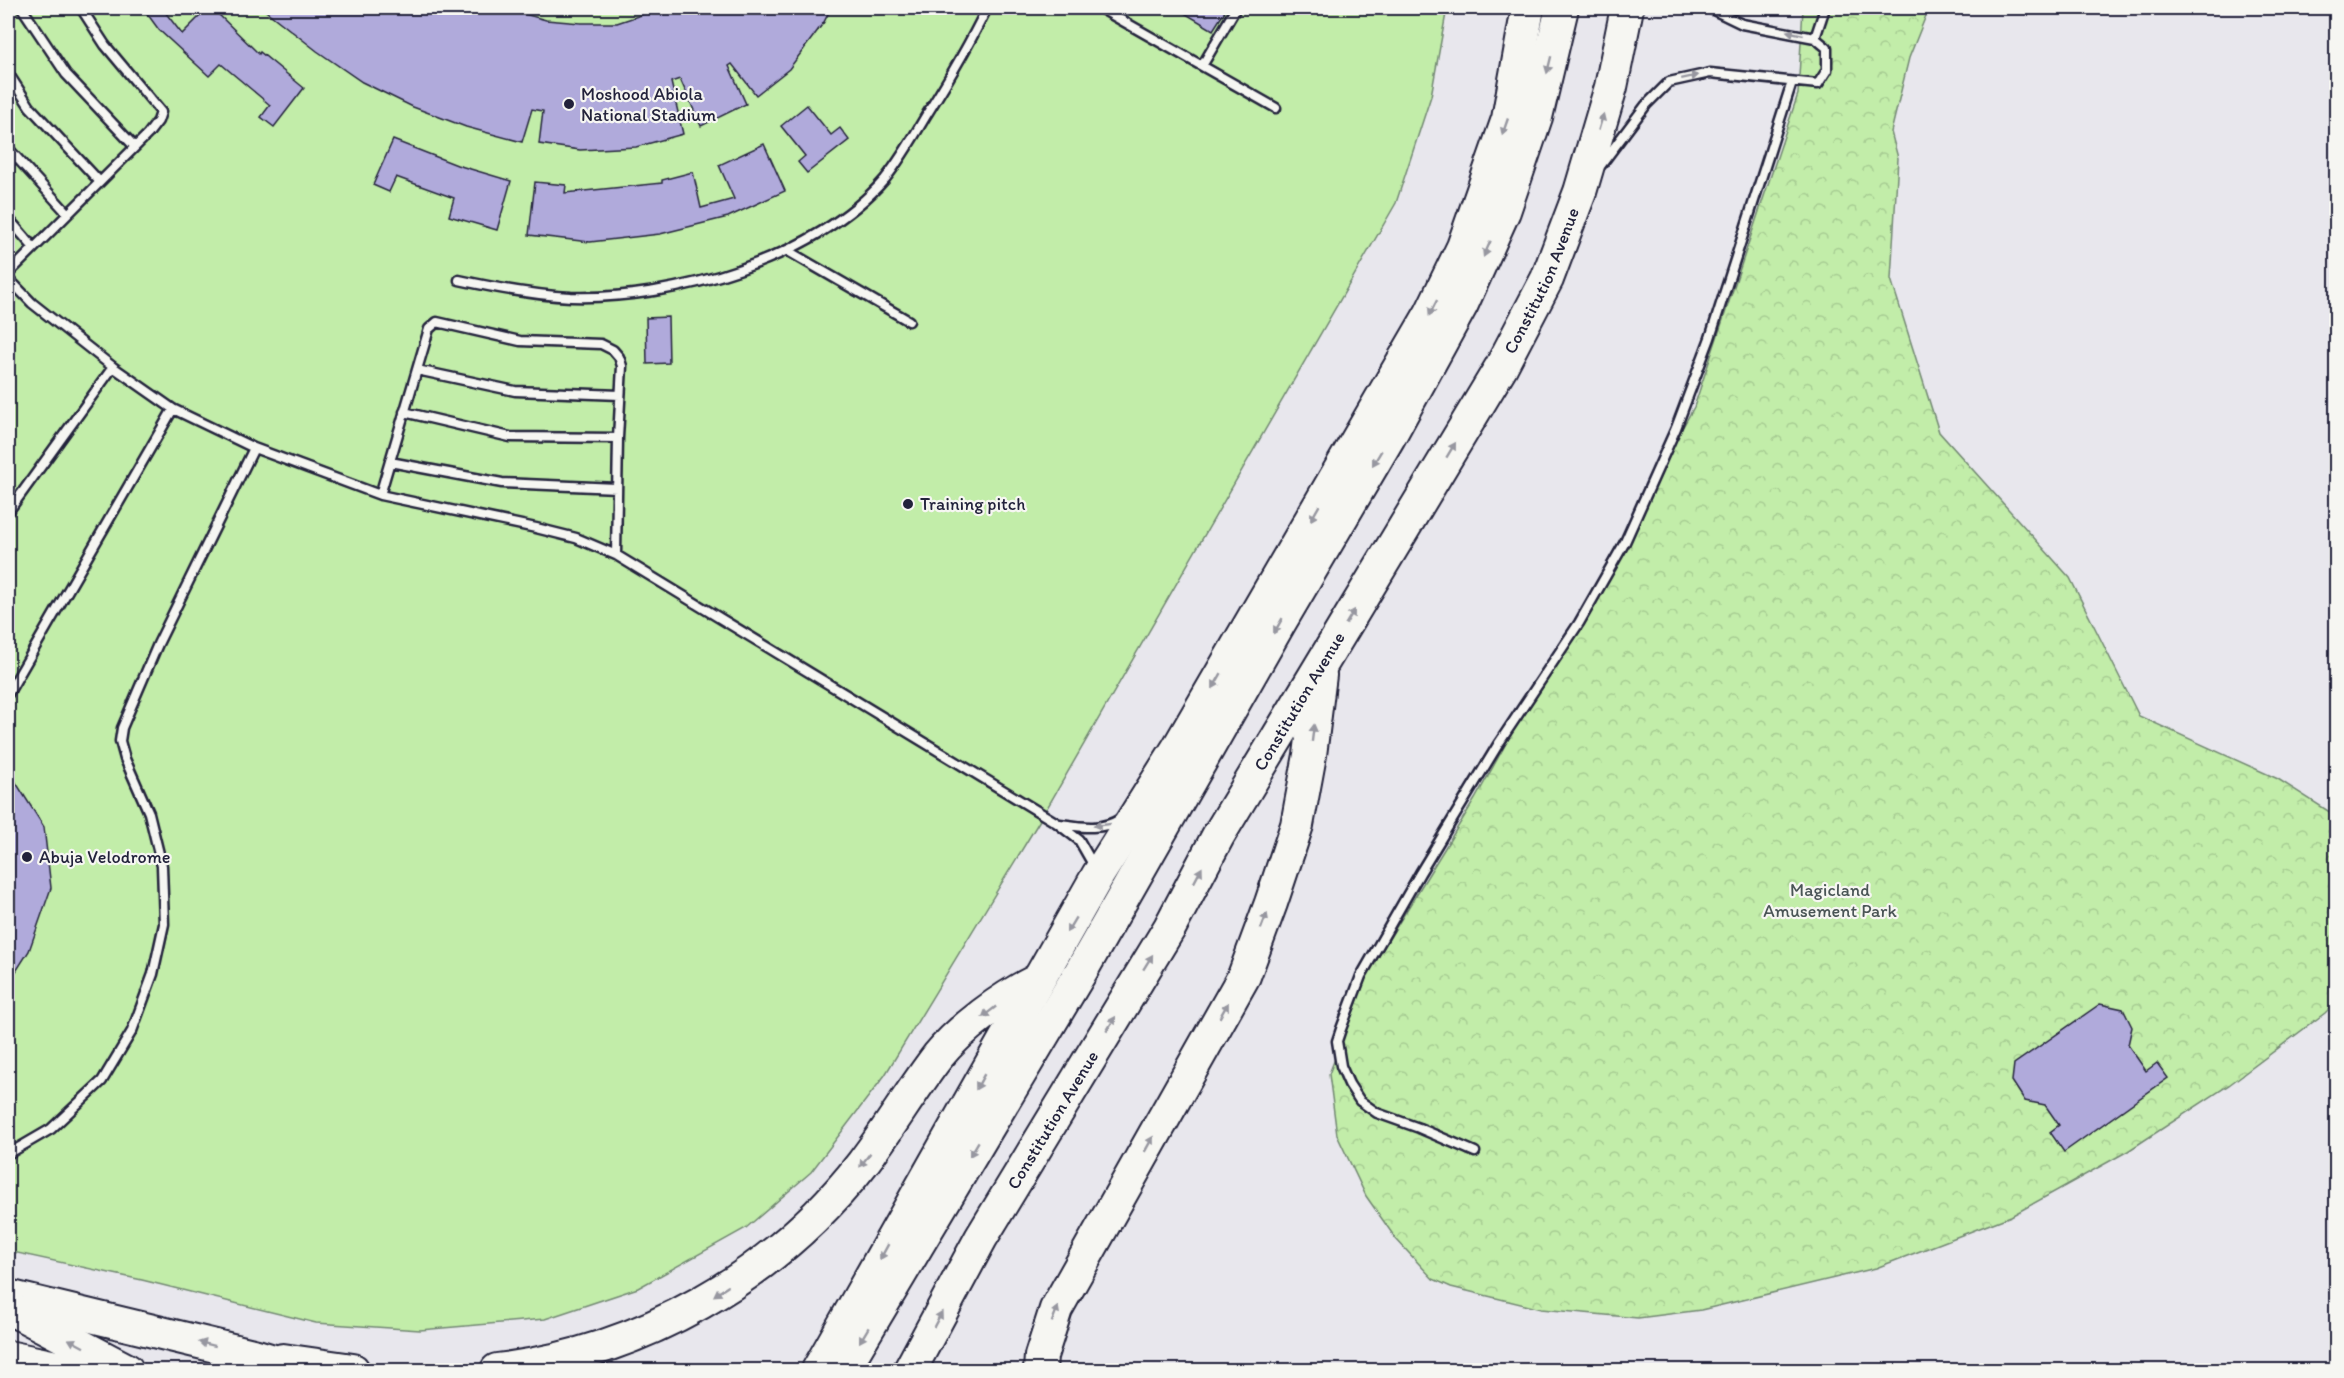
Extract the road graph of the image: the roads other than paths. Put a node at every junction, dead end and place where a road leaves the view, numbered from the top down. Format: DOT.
graph roads {
  1 [pos="22,8"];
  2 [pos="81,8"];
  3 [pos="987,8"];
  4 [pos="1100,8"];
  5 [pos="1236,8"];
  6 [pos="1528,8"];
  7 [pos="1562,8"];
  8 [pos="1627,8"];
  9 [pos="1708,8"];
  10 [pos="1825,8"];
  11 [pos="1815,38"];
  12 [pos="1202,66"];
  13 [pos="8,73"];
  14 [pos="1792,82"];
  15 [pos="1276,108"];
  16 [pos="135,147"];
  17 [pos="8,148"];
  18 [pos="100,182"];
  19 [pos="1580,192"];
  20 [pos="68,214"];
  21 [pos="8,218"];
  22 [pos="34,248"];
  23 [pos="788,251"];
  24 [pos="8,276"];
  25 [pos="459,280"];
  26 [pos="909,321"];
  27 [pos="113,367"];
  28 [pos="417,370"];
  29 [pos="620,394"];
  30 [pos="173,408"];
  31 [pos="404,412"];
  32 [pos="618,438"];
  33 [pos="254,448"];
  34 [pos="390,462"];
  35 [pos="617,488"];
  36 [pos="380,495"];
  37 [pos="8,512"];
  38 [pos="616,555"];
  39 [pos="1321,665"];
  40 [pos="8,694"];
  41 [pos="1142,805"];
  42 [pos="1057,823"];
  43 [pos="1095,883"];
  44 [pos="1044,969"];
  45 [pos="1475,1152"];
  46 [pos="8,1154"];
  47 [pos="8,1296"];
  48 [pos="8,1308"];
  49 [pos="8,1356"];
  50 [pos="257,1356"];
  51 [pos="70,1371"];
  52 [pos="127,1371"];
  53 [pos="304,1371"];
  54 [pos="353,1371"];
  55 [pos="497,1371"];
  56 [pos="818,1371"];
  57 [pos="843,1371"];
  58 [pos="910,1371"];
  59 [pos="1040,1371"];
  1 -- 16 [label="lane"];
  2 -- 16 [label="lane"];
  3 -- 23 [label="lane"];
  4 -- 12 [label="lane"];
  5 -- 12 [label="lane"];
  6 -- 41 [label="highway, one-way"];
  7 -- 57 [label="highway, one-way"];
  19 -- 8 [label="highway, Constitution Avenue, one-way"];
  11 -- 9 [label="lane, one-way"];
  10 -- 11 [label="lane"];
  11 -- 14 [label="lane"];
  12 -- 15 [label="lane"];
  13 -- 18 [label="lane"];
  19 -- 14 [label="lane, one-way"];
  14 -- 45 [label="lane"];
  16 -- 18 [label="lane"];
  17 -- 20 [label="lane"];
  18 -- 20 [label="lane"];
  39 -- 19 [label="highway, Constitution Avenue, one-way"];
  20 -- 22 [label="lane"];
  21 -- 22 [label="lane"];
  22 -- 24 [label="lane"];
  23 -- 25 [label="lane"];
  23 -- 26 [label="lane"];
  24 -- 27 [label="lane"];
  27 -- 30 [label="lane"];
  27 -- 37 [label="lane"];
  28 -- 29 [label="lane"];
  28 -- 29 [label="lane"];
  28 -- 31 [label="lane"];
  29 -- 32 [label="lane"];
  30 -- 33 [label="lane"];
  30 -- 40 [label="lane"];
  31 -- 32 [label="lane"];
  31 -- 34 [label="lane"];
  32 -- 35 [label="lane"];
  33 -- 36 [label="lane"];
  33 -- 46 [label="lane"];
  34 -- 35 [label="lane"];
  34 -- 36 [label="lane"];
  35 -- 38 [label="lane"];
  36 -- 38 [label="lane"];
  38 -- 42 [label="lane"];
  58 -- 39 [label="highway, Constitution Avenue, one-way"];
  59 -- 39 [label="highway, one-way"];
  41 -- 42 [label="lane, one-way"];
  41 -- 43 [label="highway"];
  42 -- 43 [label="lane"];
  43 -- 44 [label="highway, one-way"];
  44 -- 55 [label="highway, one-way"];
  44 -- 56 [label="highway, one-way"];
  50 -- 47 [label="highway, one-way"];
  52 -- 48 [label="highway, one-way"];
  49 -- 51 [label="highway"];
  50 -- 53 [label="highway"];
  50 -- 54 [label="highway"];
}
